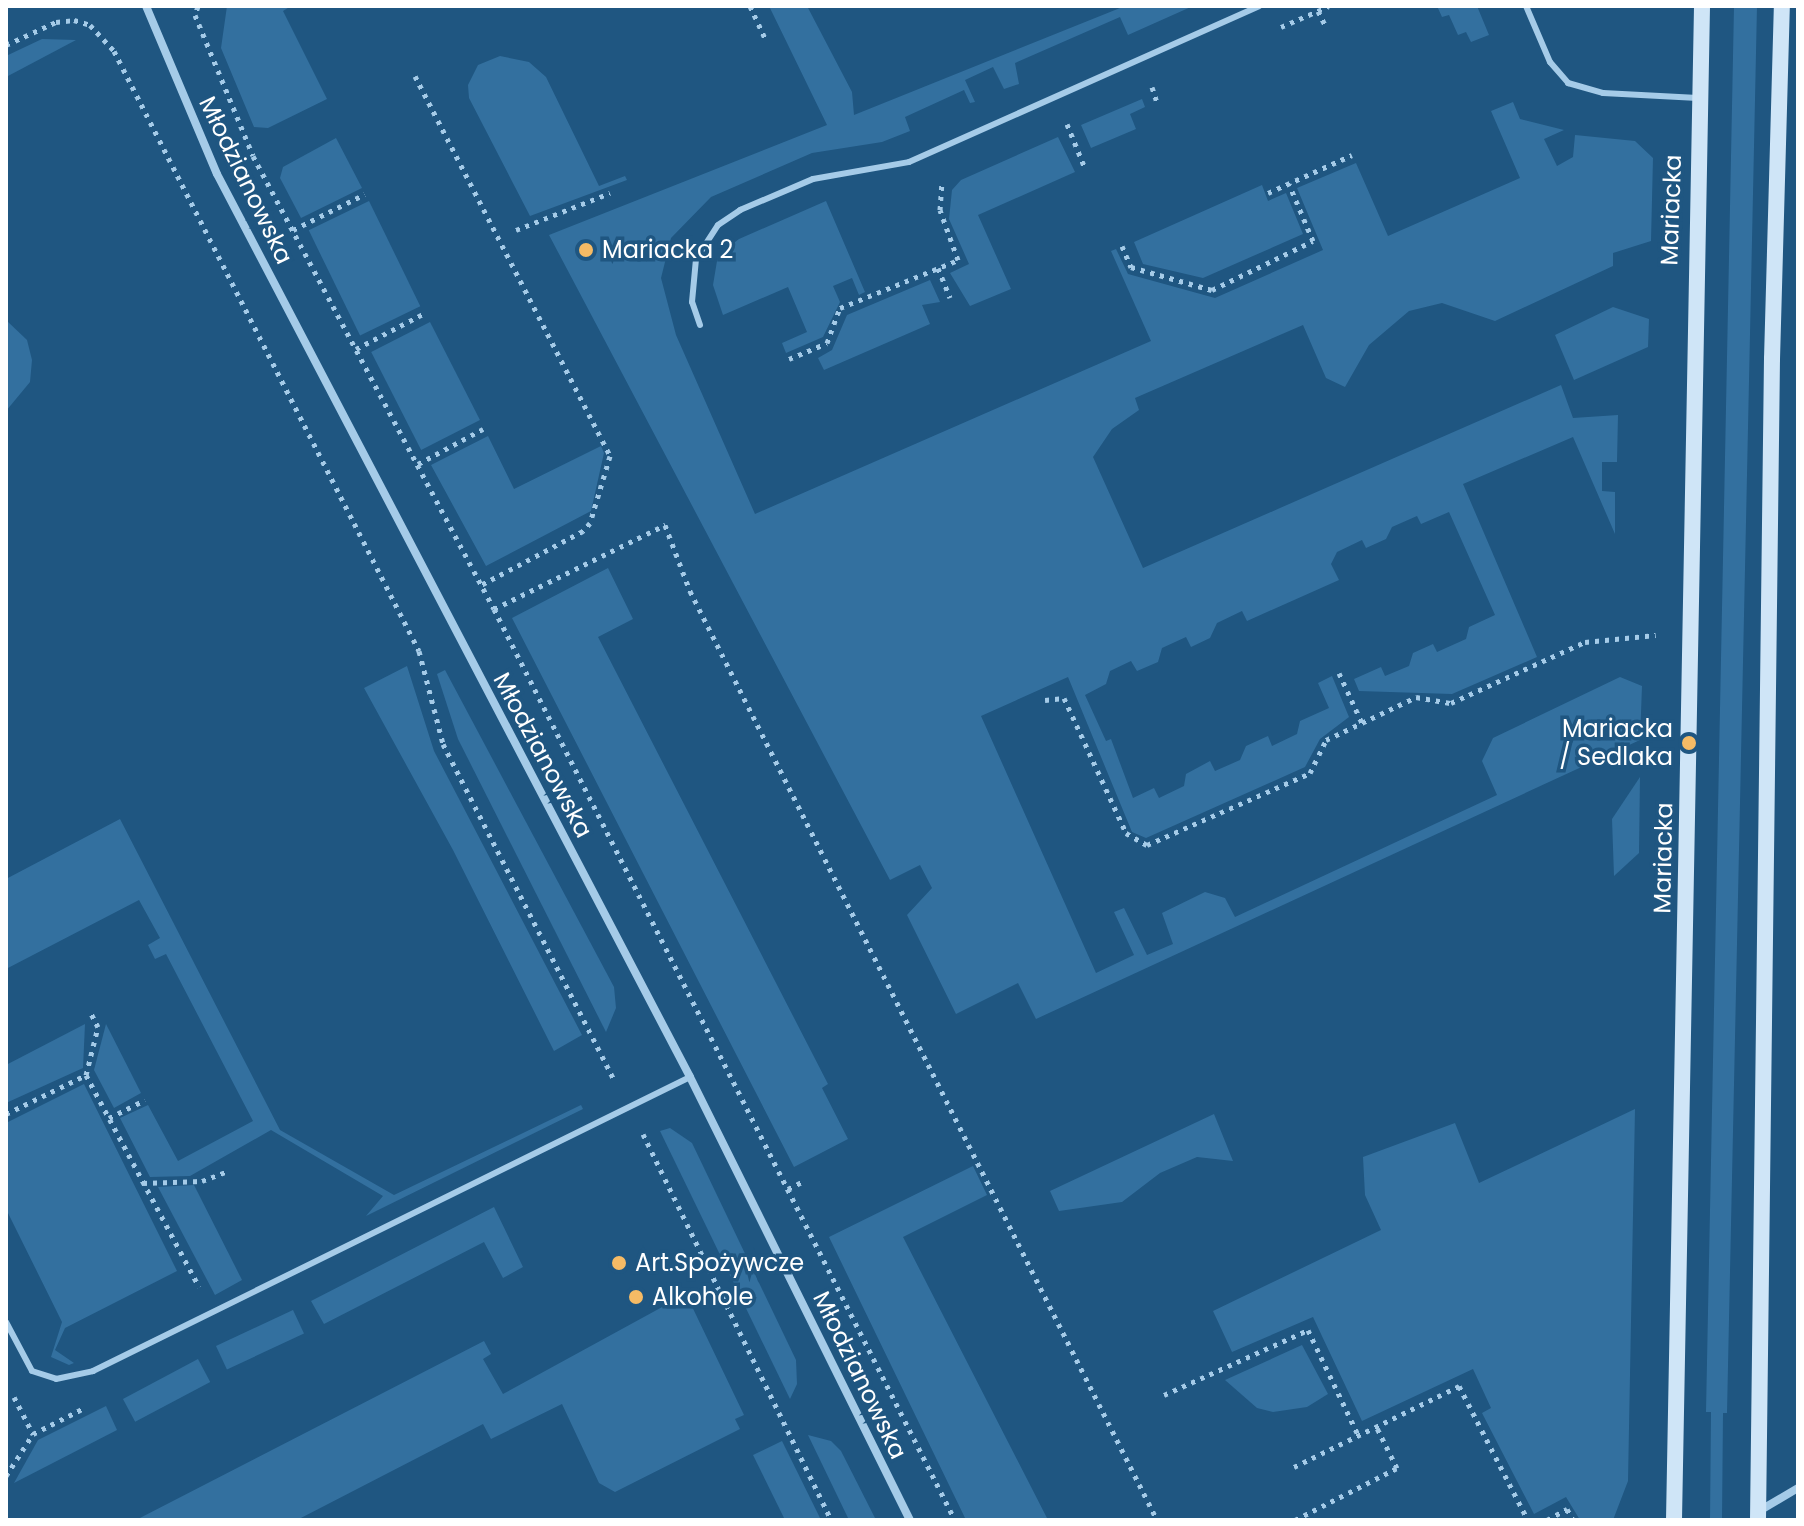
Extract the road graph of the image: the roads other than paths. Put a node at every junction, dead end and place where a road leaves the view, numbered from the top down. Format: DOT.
graph roads {
  1 [pos="146,6"];
  2 [pos="1259,6"];
  3 [pos="1526,6"];
  4 [pos="1702,6"];
  5 [pos="1782,6"];
  6 [pos="1699,98"];
  7 [pos="700,325"];
  8 [pos="690,1077"];
  9 [pos="6,1322"];
  10 [pos="1798,1488"];
  11 [pos="1758,1516"];
  12 [pos="910,1520"];
  13 [pos="1674,1520"];
  1 -- 8 [label="street, Młodzianowska"];
  2 -- 7 [label="lane"];
  3 -- 6 [label="lane"];
  4 -- 6 [label="main road, Mariacka"];
  5 -- 11 [label="main road"];
  6 -- 13 [label="main road, Mariacka"];
  8 -- 9 [label="lane"];
  8 -- 12 [label="street, Młodzianowska"];
  10 -- 11 [label="street"];
}
